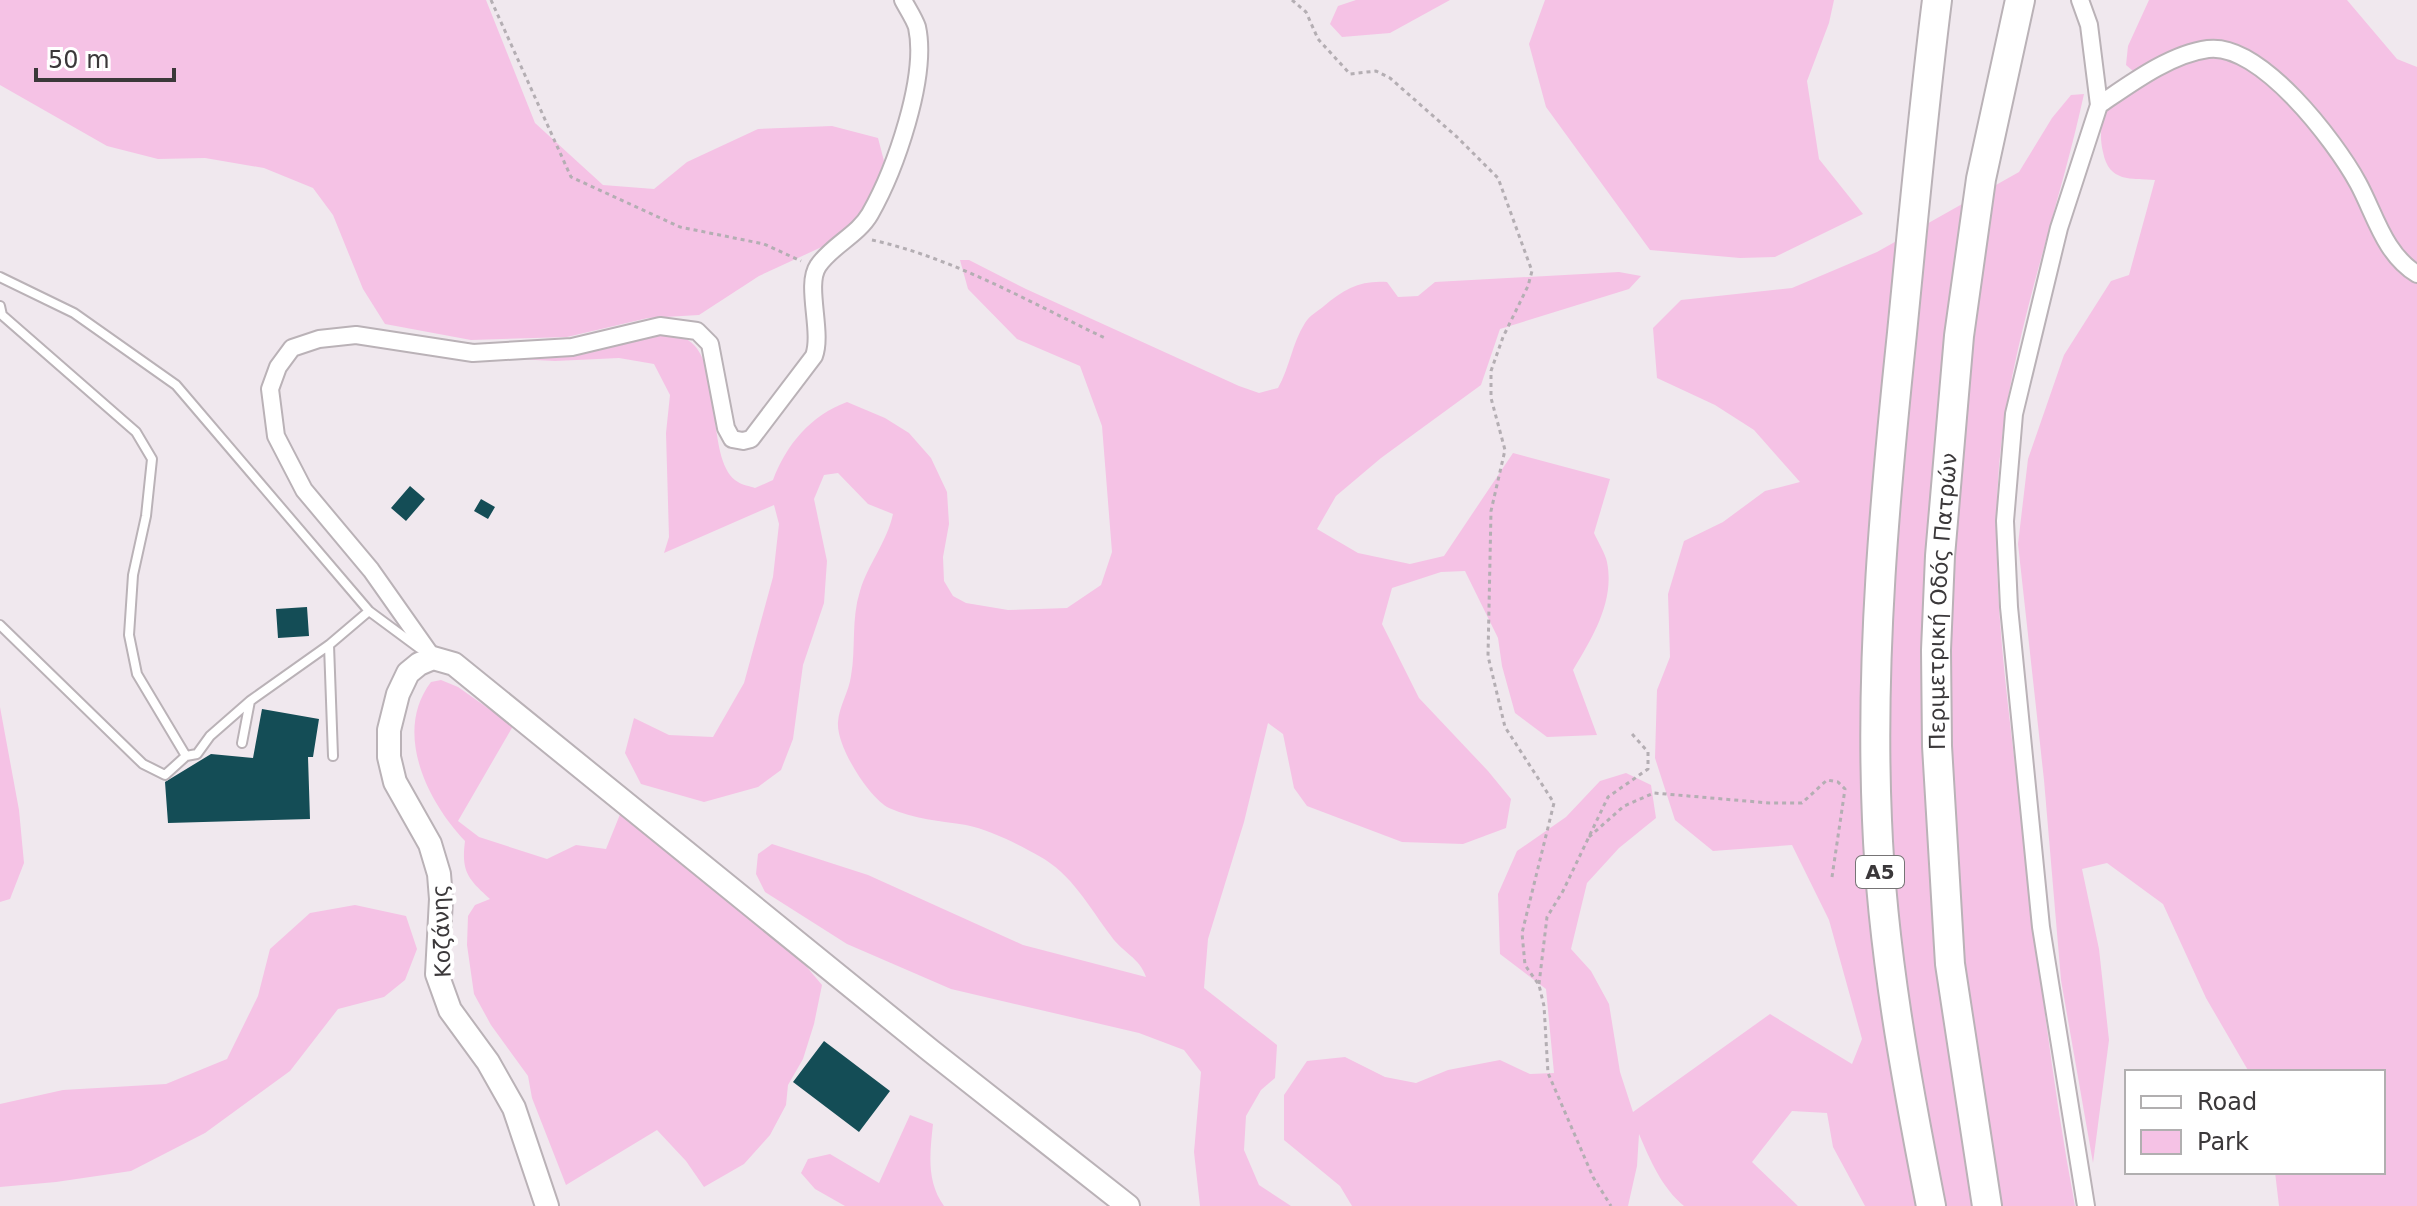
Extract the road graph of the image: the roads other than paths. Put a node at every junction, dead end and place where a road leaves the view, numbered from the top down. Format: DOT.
graph roads {
  1 [pos="903,0"];
  2 [pos="1937,0"];
  3 [pos="2020,0"];
  4 [pos="2080,0"];
  5 [pos="2099,105"];
  6 [pos="2417,274"];
  7 [pos="0,277"];
  8 [pos="0,306"];
  9 [pos="369,611"];
  10 [pos="0,625"];
  11 [pos="329,645"];
  12 [pos="433,658"];
  13 [pos="250,701"];
  14 [pos="242,743"];
  15 [pos="186,756"];
  16 [pos="333,756"];
  17 [pos="547,1206"];
  18 [pos="1128,1206"];
  19 [pos="1931,1206"];
  20 [pos="1987,1206"];
  21 [pos="2086,1206"];
  1 -- 12 [label="street"];
  2 -- 19 [label="highway, Α5"];
  3 -- 20 [label="highway, Περιμετρική Οδός Πατρών"];
  4 -- 5 [label="street"];
  5 -- 6 [label="street"];
  5 -- 21 [label="street"];
  7 -- 9 [label="lane"];
  8 -- 15 [label="lane"];
  9 -- 11 [label="lane"];
  9 -- 12 [label="lane"];
  10 -- 15 [label="lane"];
  11 -- 13 [label="lane"];
  11 -- 16 [label="lane"];
  12 -- 17 [label="street, Κοζάνης"];
  12 -- 18 [label="street"];
  13 -- 14 [label="lane"];
  13 -- 15 [label="lane"];
}
